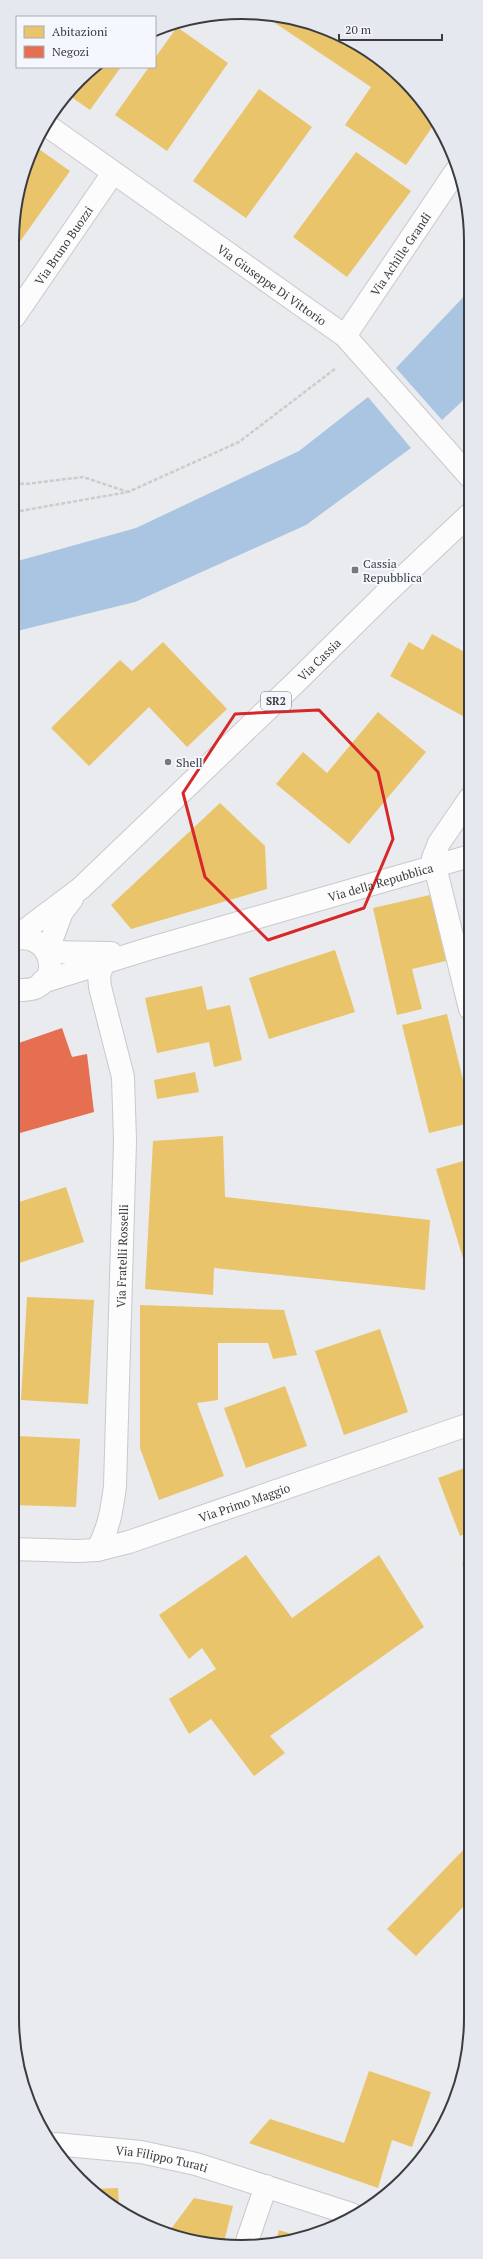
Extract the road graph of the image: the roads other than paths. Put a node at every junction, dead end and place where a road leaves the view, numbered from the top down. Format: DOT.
graph roads {
  1 [pos="50,128"];
  2 [pos="114,173"];
  3 [pos="454,175"];
  4 [pos="19,310"];
  5 [pos="358,352"];
  6 [pos="464,470"];
  7 [pos="464,520"];
  8 [pos="464,807"];
  9 [pos="464,858"];
  10 [pos="434,865"];
  11 [pos="81,888"];
  12 [pos="19,935"];
  13 [pos="19,938"];
  14 [pos="47,952"];
  15 [pos="137,953"];
  16 [pos="104,962"];
  17 [pos="42,982"];
  18 [pos="464,985"];
  19 [pos="19,989"];
  20 [pos="464,1426"];
  21 [pos="19,1548"];
  22 [pos="97,1550"];
  23 [pos="58,2144"];
  24 [pos="266,2186"];
  25 [pos="348,2213"];
  26 [pos="247,2240"];
  1 -- 2 [label="street, Via Giuseppe Di Vittorio"];
  2 -- 4 [label="street, Via Bruno Buozzi"];
  2 -- 5 [label="street, Via Giuseppe Di Vittorio"];
  3 -- 5 [label="street, Via Achille Grandi"];
  5 -- 6 [label="street, Via Giuseppe Di Vittorio"];
  7 -- 11 [label="street, Via Cassia / SR2"];
  8 -- 10 [label="street, Via della Repubblica"];
  9 -- 10 [label="street"];
  10 -- 15 [label="street, Via della Repubblica"];
  10 -- 18 [label="street"];
  11 -- 12 [label="street, Via Cassia / SR2"];
  11 -- 14 [label="street, Via Cassia / SR2"];
  13 -- 14 [label="street, Via Cassia / SR2"];
  14 -- 15 [label="street, Via della Repubblica"];
  14 -- 17 [label="street, Via Cassia / SR2"];
  15 -- 16 [label="street, Via della Repubblica"];
  16 -- 17 [label="street, Via della Repubblica"];
  16 -- 22 [label="street, Via Fratelli Rosselli"];
  17 -- 19 [label="street"];
  20 -- 22 [label="street, Via Primo Maggio"];
  21 -- 22 [label="street, Via Primo Maggio"];
  23 -- 24 [label="street, Via Filippo Turati"];
  24 -- 25 [label="street, Via Filippo Turati"];
  24 -- 26 [label="street"];
}
